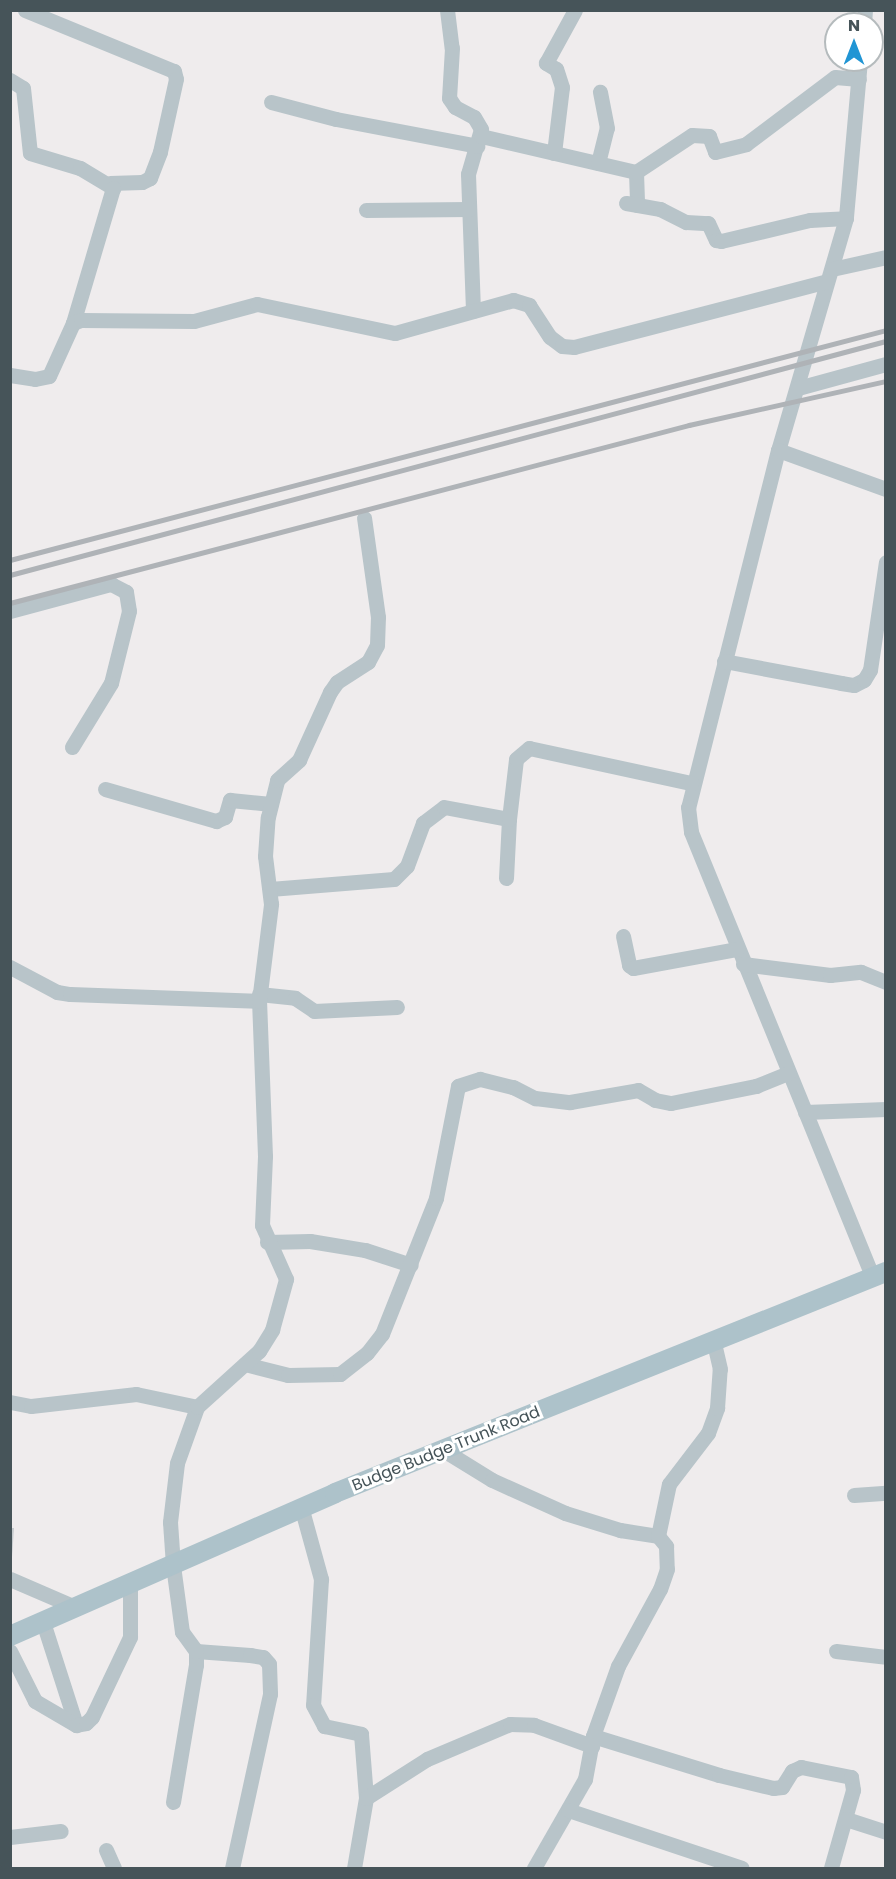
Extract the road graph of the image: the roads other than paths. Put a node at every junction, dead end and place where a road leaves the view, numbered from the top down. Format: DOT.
graph roads {
  1 [pos="25,10"];
  2 [pos="447,10"];
  3 [pos="575,10"];
  4 [pos="859,72"];
  5 [pos="10,80"];
  6 [pos="859,80"];
  7 [pos="600,92"];
  8 [pos="271,102"];
  9 [pos="479,141"];
  10 [pos="554,153"];
  11 [pos="598,163"];
  12 [pos="636,172"];
  13 [pos="110,183"];
  14 [pos="469,209"];
  15 [pos="366,210"];
  16 [pos="846,218"];
  17 [pos="885,257"];
  18 [pos="829,275"];
  19 [pos="473,311"];
  20 [pos="74,323"];
  21 [pos="885,364"];
  22 [pos="10,375"];
  23 [pos="798,388"];
  24 [pos="777,450"];
  25 [pos="885,489"];
  26 [pos="364,518"];
  27 [pos="885,562"];
  28 [pos="10,611"];
  29 [pos="724,661"];
  30 [pos="72,747"];
  31 [pos="691,783"];
  32 [pos="105,789"];
  33 [pos="271,804"];
  34 [pos="509,819"];
  35 [pos="506,878"];
  36 [pos="270,889"];
  37 [pos="623,936"];
  38 [pos="737,949"];
  39 [pos="743,964"];
  40 [pos="10,967"];
  41 [pos="885,982"];
  42 [pos="259,998"];
  43 [pos="398,1007"];
  44 [pos="789,1073"];
  45 [pos="885,1109"];
  46 [pos="805,1112"];
  47 [pos="267,1242"];
  48 [pos="411,1265"];
  49 [pos="879,1275"];
  50 [pos="714,1342"];
  51 [pos="245,1364"];
  52 [pos="10,1402"];
  53 [pos="198,1407"];
  54 [pos="446,1451"];
  55 [pos="885,1493"];
  56 [pos="854,1495"];
  57 [pos="302,1510"];
  58 [pos="658,1536"];
  59 [pos="174,1565"];
  60 [pos="10,1579"];
  61 [pos="130,1584"];
  62 [pos="77,1608"];
  63 [pos="43,1622"];
  64 [pos="10,1636"];
  65 [pos="10,1651"];
  66 [pos="196,1651"];
  67 [pos="836,1651"];
  68 [pos="885,1657"];
  69 [pos="76,1725"];
  70 [pos="593,1741"];
  71 [pos="366,1798"];
  72 [pos="173,1802"];
  73 [pos="568,1810"];
  74 [pos="846,1819"];
  75 [pos="62,1831"];
  76 [pos="885,1832"];
  77 [pos="10,1837"];
  78 [pos="106,1850"];
  79 [pos="114,1869"];
  80 [pos="232,1869"];
  81 [pos="354,1869"];
  82 [pos="534,1869"];
  83 [pos="742,1869"];
  84 [pos="831,1869"];
  1 -- 13 [label="street"];
  2 -- 9 [label="street"];
  3 -- 10 [label="street"];
  4 -- 6 [label="street"];
  5 -- 13 [label="street"];
  6 -- 12 [label="street"];
  6 -- 16 [label="street"];
  7 -- 11 [label="street"];
  8 -- 9 [label="street"];
  9 -- 10 [label="street"];
  9 -- 14 [label="street"];
  10 -- 11 [label="street"];
  11 -- 12 [label="street"];
  12 -- 16 [label="street"];
  13 -- 20 [label="street"];
  14 -- 15 [label="street"];
  14 -- 19 [label="street"];
  16 -- 18 [label="street"];
  17 -- 18 [label="street"];
  18 -- 19 [label="street"];
  18 -- 23 [label="street"];
  19 -- 20 [label="street"];
  20 -- 22 [label="street"];
  21 -- 23 [label="street"];
  23 -- 24 [label="street"];
  24 -- 25 [label="street"];
  24 -- 29 [label="street"];
  26 -- 33 [label="street"];
  27 -- 29 [label="street"];
  28 -- 30 [label="street"];
  29 -- 31 [label="street"];
  31 -- 34 [label="street"];
  31 -- 38 [label="street"];
  32 -- 33 [label="street"];
  33 -- 36 [label="street"];
  34 -- 35 [label="street"];
  34 -- 36 [label="street"];
  36 -- 42 [label="street"];
  37 -- 38 [label="street"];
  38 -- 39 [label="street"];
  39 -- 41 [label="street"];
  39 -- 44 [label="street"];
  40 -- 42 [label="street"];
  42 -- 43 [label="street"];
  42 -- 47 [label="street"];
  44 -- 46 [label="street"];
  44 -- 48 [label="street"];
  45 -- 46 [label="street"];
  46 -- 49 [label="street"];
  47 -- 48 [label="street"];
  47 -- 51 [label="street"];
  48 -- 51 [label="street"];
  49 -- 50 [label="main road, Budge Budge Trunk Road"];
  50 -- 54 [label="main road, Budge Budge Trunk Road"];
  50 -- 58 [label="street"];
  51 -- 53 [label="street"];
  52 -- 53 [label="street"];
  53 -- 59 [label="street"];
  54 -- 57 [label="main road, Budge Budge Trunk Road"];
  54 -- 58 [label="street"];
  55 -- 56 [label="street"];
  57 -- 59 [label="main road, Budge Budge Trunk Road"];
  57 -- 71 [label="street"];
  58 -- 70 [label="street"];
  59 -- 61 [label="main road, Budge Budge Trunk Road"];
  59 -- 66 [label="street"];
  60 -- 62 [label="street"];
  61 -- 62 [label="main road, Budge Budge Trunk Road"];
  61 -- 69 [label="street"];
  62 -- 63 [label="main road, Budge Budge Trunk Road"];
  63 -- 64 [label="main road, Budge Budge Trunk Road"];
  63 -- 69 [label="street"];
  65 -- 69 [label="street"];
  66 -- 72 [label="street"];
  66 -- 80 [label="street"];
  67 -- 68 [label="street"];
  70 -- 71 [label="street"];
  70 -- 73 [label="street"];
  70 -- 74 [label="street"];
  71 -- 81 [label="street"];
  73 -- 82 [label="street"];
  73 -- 83 [label="street"];
  74 -- 76 [label="street"];
  74 -- 84 [label="street"];
  75 -- 77 [label="street"];
  78 -- 79 [label="street"];
}
